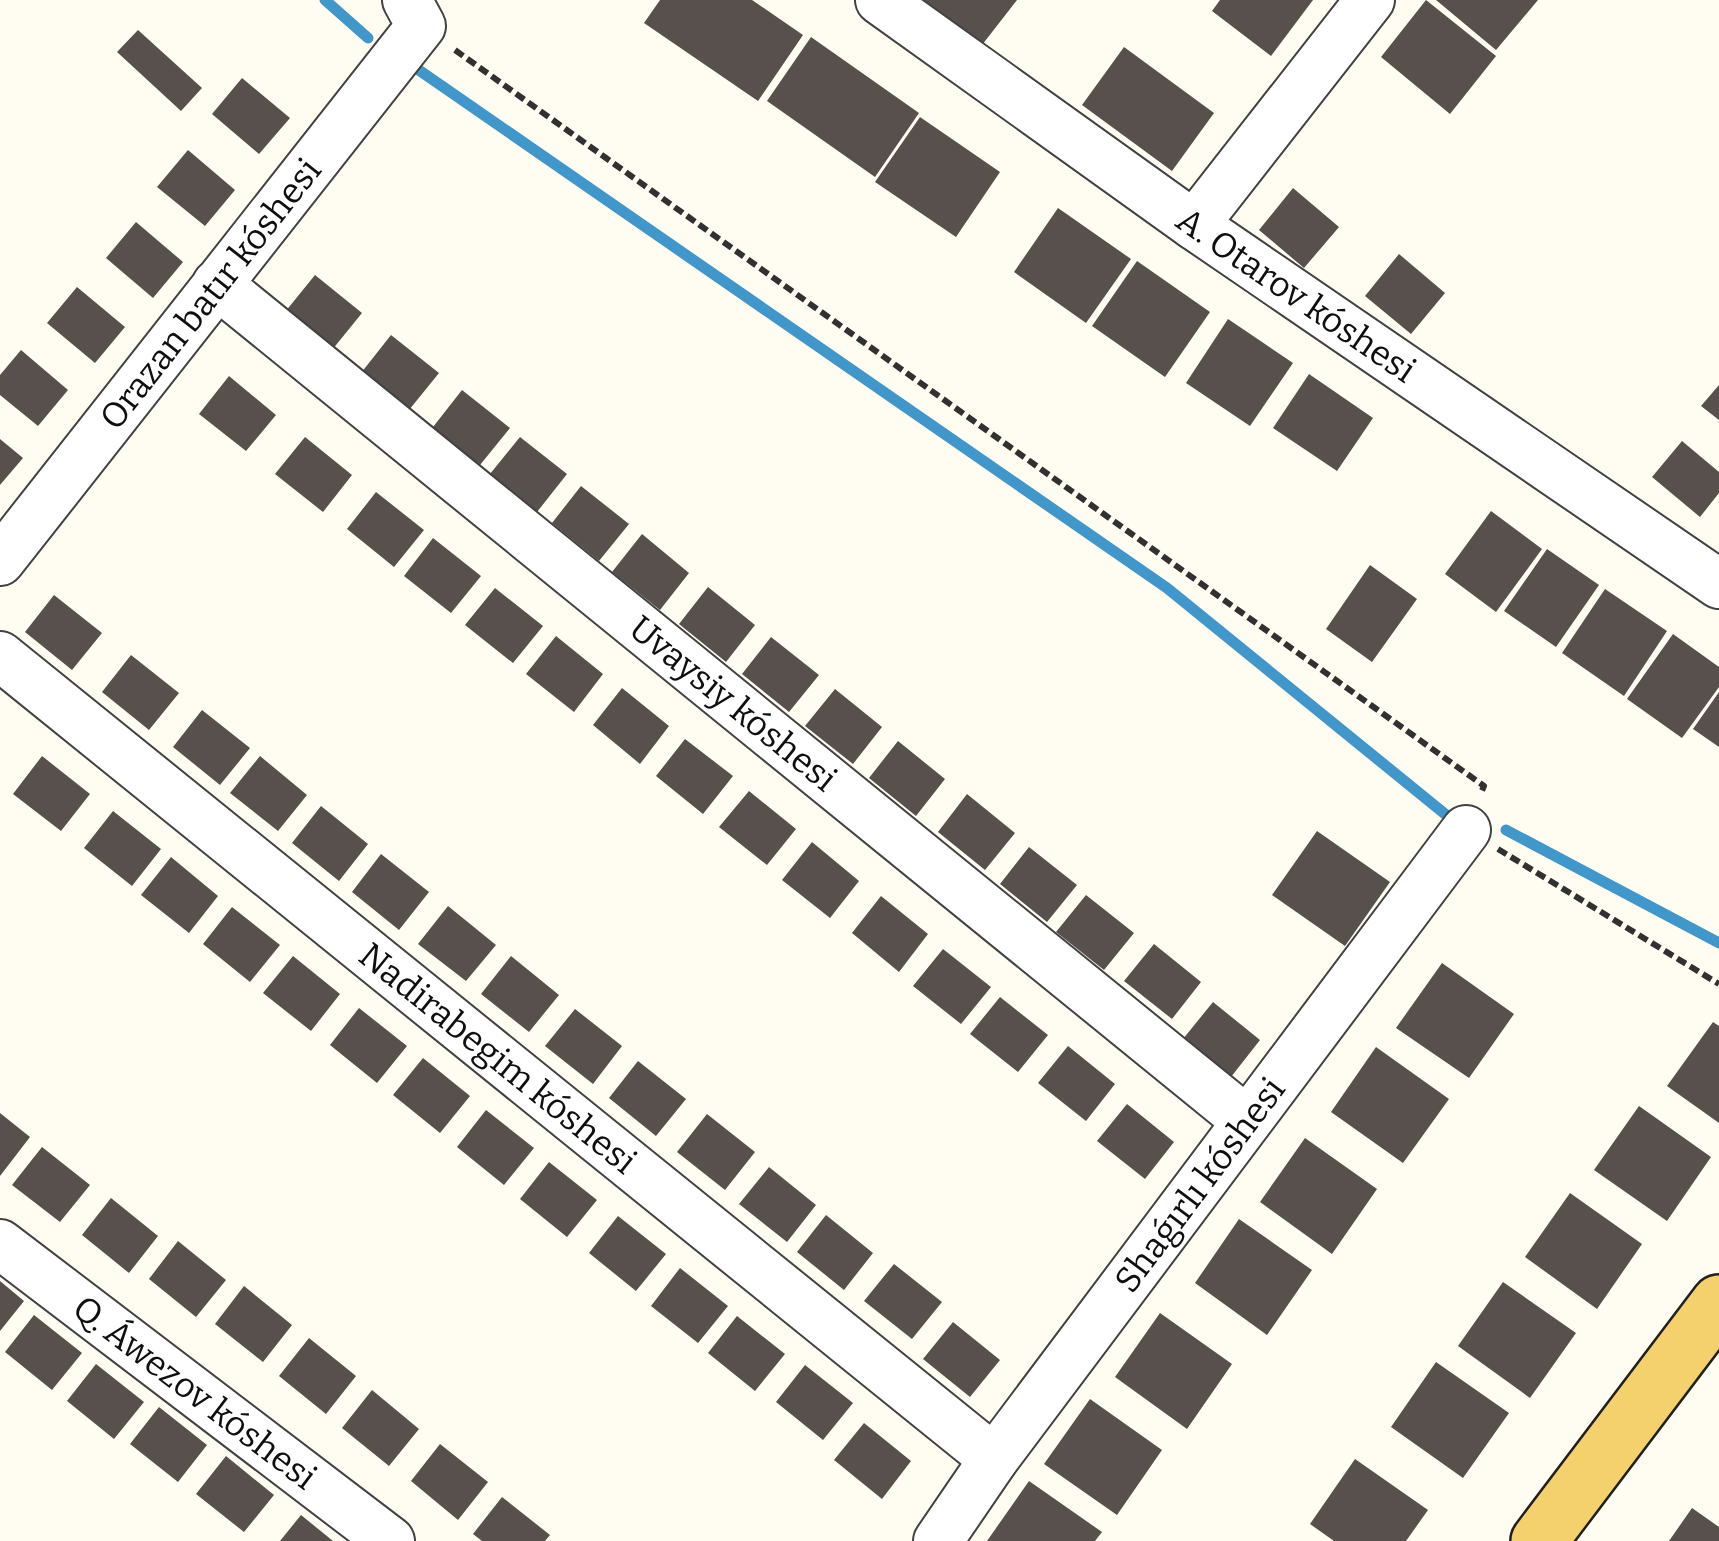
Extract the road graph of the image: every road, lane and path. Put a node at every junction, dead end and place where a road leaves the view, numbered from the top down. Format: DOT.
graph roads {
  1 [pos="880,0"];
  2 [pos="1370,0"];
  3 [pos="414,13"];
  4 [pos="1194,224"];
  5 [pos="217,284"];
  6 [pos="0,561"];
  7 [pos="1715,574"];
  8 [pos="0,656"];
  9 [pos="1466,830"];
  10 [pos="1719,984"];
  11 [pos="1248,1121"];
  12 [pos="0,1244"];
  13 [pos="1719,1303"];
  14 [pos="994,1459"];
  15 [pos="390,1541"];
  16 [pos="938,1541"];
  17 [pos="1539,1541"];
  1 -- 4 [label="street, A. Otarov kóshesi"];
  2 -- 4 [label="street"];
  3 -- 5 [label="street, Orazan batır kóshesi"];
  3 -- 9 [label="path"];
  4 -- 7 [label="street, A. Otarov kóshesi"];
  5 -- 6 [label="street, Orazan batır kóshesi"];
  5 -- 11 [label="street, Uvaysiy kóshesi"];
  8 -- 14 [label="street, Nadirabegim kóshesi"];
  9 -- 10 [label="path"];
  9 -- 11 [label="street, Shaǵırlı kóshesi"];
  11 -- 14 [label="street, Shaǵırlı kóshesi"];
  12 -- 15 [label="street, Q. Áwezov kóshesi"];
  13 -- 17 [label="main road"];
  14 -- 16 [label="street, Shaǵırlı kóshesi"];
}
